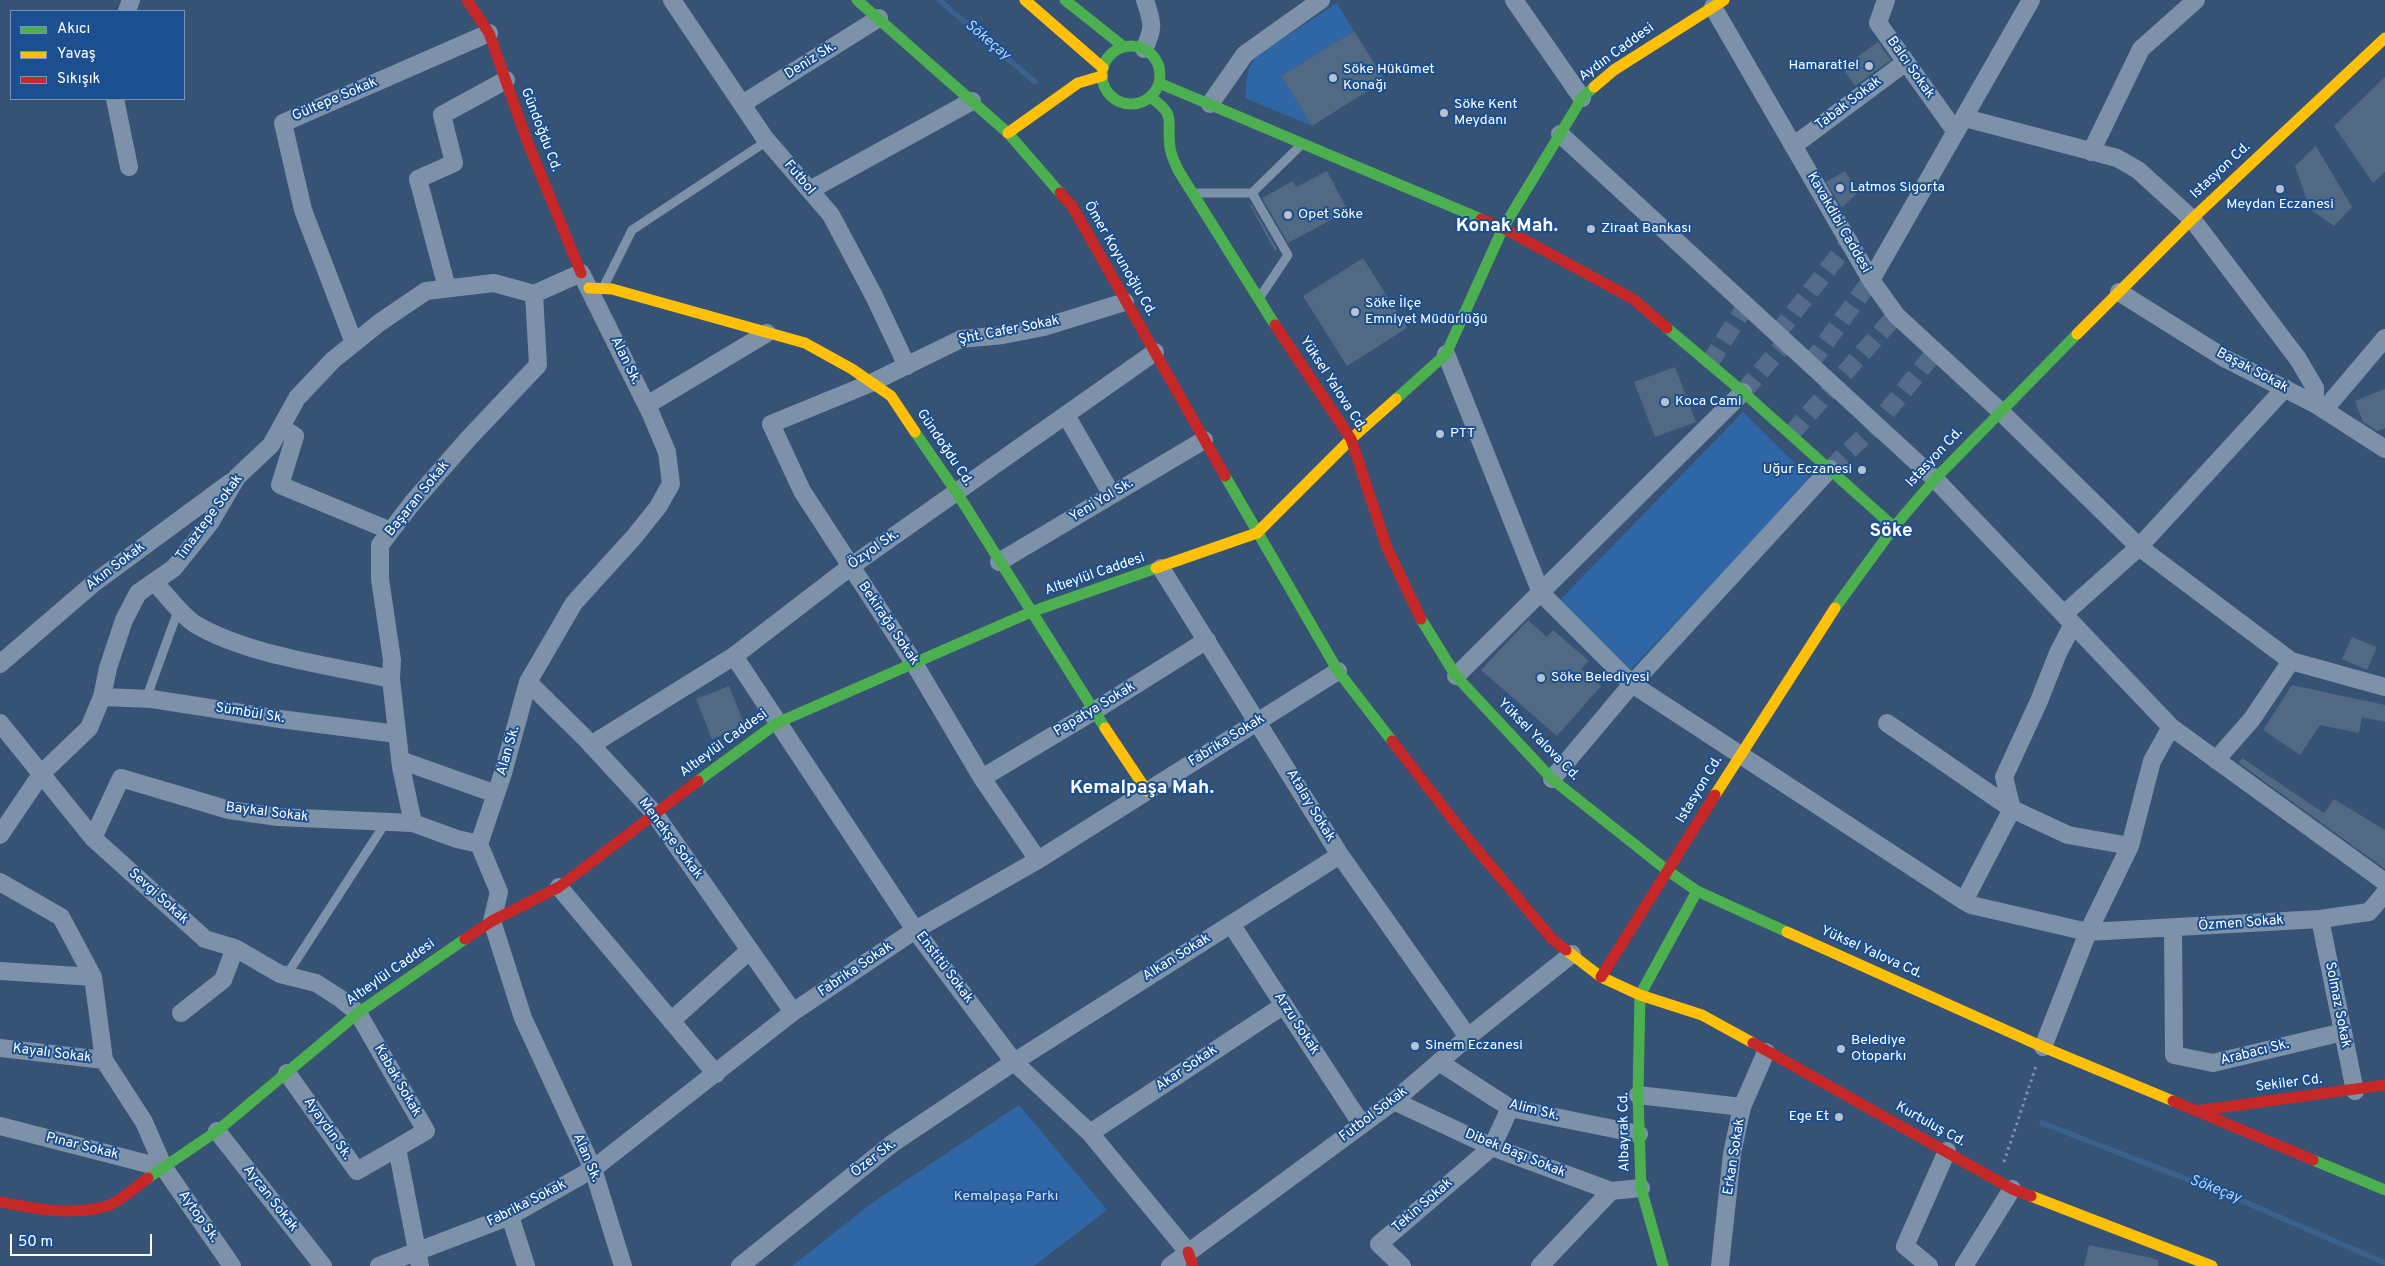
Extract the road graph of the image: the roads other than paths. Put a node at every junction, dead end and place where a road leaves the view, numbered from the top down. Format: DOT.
graph roads {
  1 [pos="467,0"];
  2 [pos="672,0"];
  3 [pos="858,0"];
  4 [pos="1025,0"];
  5 [pos="1065,0"];
  6 [pos="1145,0"];
  7 [pos="1321,0"];
  8 [pos="1514,0"];
  9 [pos="1886,0"];
  10 [pos="2031,0"];
  11 [pos="2196,0"];
  12 [pos="1718,3"];
  13 [pos="879,18"];
  14 [pos="489,33"];
  15 [pos="2385,38"];
  16 [pos="1124,47"];
  17 [pos="1144,49"];
  18 [pos="1906,62"];
  19 [pos="1103,72"];
  20 [pos="506,80"];
  21 [pos="1159,83"];
  22 [pos="1150,97"];
  23 [pos="1582,98"];
  24 [pos="115,100"];
  25 [pos="972,101"];
  26 [pos="742,104"];
  27 [pos="1210,104"];
  28 [pos="1960,125"];
  29 [pos="1008,133"];
  30 [pos="1560,134"];
  31 [pos="767,141"];
  32 [pos="1303,143"];
  33 [pos="1793,146"];
  34 [pos="2091,152"];
  35 [pos="129,167"];
  36 [pos="810,190"];
  37 [pos="1193,193"];
  38 [pos="1252,193"];
  39 [pos="2192,219"];
  40 [pos="1503,228"];
  41 [pos="1871,280"];
  42 [pos="591,283"];
  43 [pos="447,288"];
  44 [pos="2119,292"];
  45 [pos="534,294"];
  46 [pos="1258,299"];
  47 [pos="1125,302"];
  48 [pos="767,333"];
  49 [pos="2385,338"];
  50 [pos="354,343"];
  51 [pos="1156,352"];
  52 [pos="1446,354"];
  53 [pos="907,366"];
  54 [pos="871,383"];
  55 [pos="2285,388"];
  56 [pos="1743,392"];
  57 [pos="647,405"];
  58 [pos="2320,407"];
  59 [pos="2000,411"];
  60 [pos="1066,415"];
  61 [pos="281,426"];
  62 [pos="1351,439"];
  63 [pos="1204,440"];
  64 [pos="2385,449"];
  65 [pos="1830,469"];
  66 [pos="237,477"];
  67 [pos="1935,479"];
  68 [pos="956,493"];
  69 [pos="1112,495"];
  70 [pos="1894,527"];
  71 [pos="391,531"];
  72 [pos="1257,533"];
  73 [pos="2139,547"];
  74 [pos="999,562"];
  75 [pos="850,567"];
  76 [pos="1161,568"];
  77 [pos="155,582"];
  78 [pos="1541,593"];
  79 [pos="179,608"];
  80 [pos="1031,612"];
  81 [pos="2069,619"];
  82 [pos="1207,640"];
  83 [pos="734,656"];
  84 [pos="2292,661"];
  85 [pos="914,663"];
  86 [pos="0,664"];
  87 [pos="1338,671"];
  88 [pos="1456,676"];
  89 [pos="391,679"];
  90 [pos="528,682"];
  91 [pos="1632,684"];
  92 [pos="2385,687"];
  93 [pos="102,697"];
  94 [pos="146,698"];
  95 [pos="1094,712"];
  96 [pos="1258,722"];
  97 [pos="0,723"];
  98 [pos="777,723"];
  99 [pos="1887,723"];
  100 [pos="2171,727"];
  101 [pos="397,734"];
  102 [pos="591,745"];
  103 [pos="1739,754"];
  104 [pos="400,760"];
  105 [pos="2216,760"];
  106 [pos="42,773"];
  107 [pos="982,778"];
  108 [pos="1552,779"];
  109 [pos="1148,791"];
  110 [pos="496,794"];
  111 [pos="2012,810"];
  112 [pos="654,813"];
  113 [pos="386,822"];
  114 [pos="413,823"];
  115 [pos="0,834"];
  116 [pos="93,838"];
  117 [pos="480,844"];
  118 [pos="2130,846"];
  119 [pos="1340,855"];
  120 [pos="1038,860"];
  121 [pos="1668,871"];
  122 [pos="0,882"];
  123 [pos="2385,882"];
  124 [pos="559,887"];
  125 [pos="1697,891"];
  126 [pos="2385,893"];
  127 [pos="1964,901"];
  128 [pos="2320,919"];
  129 [pos="492,921"];
  130 [pos="1231,924"];
  131 [pos="2173,928"];
  132 [pos="915,930"];
  133 [pos="2088,932"];
  134 [pos="235,948"];
  135 [pos="750,950"];
  136 [pos="1572,954"];
  137 [pos="0,971"];
  138 [pos="286,976"];
  139 [pos="1601,977"];
  140 [pos="93,978"];
  141 [pos="1640,995"];
  142 [pos="1284,1005"];
  143 [pos="793,1012"];
  144 [pos="181,1013"];
  145 [pos="358,1013"];
  146 [pos="672,1021"];
  147 [pos="2343,1032"];
  148 [pos="1468,1037"];
  149 [pos="2043,1046"];
  150 [pos="0,1048"];
  151 [pos="1766,1052"];
  152 [pos="104,1060"];
  153 [pos="1014,1062"];
  154 [pos="1439,1062"];
  155 [pos="287,1073"];
  156 [pos="716,1074"];
  157 [pos="2385,1086"];
  158 [pos="2354,1091"];
  159 [pos="1638,1095"];
  160 [pos="1394,1101"];
  161 [pos="1742,1107"];
  162 [pos="1510,1108"];
  163 [pos="2196,1111"];
  164 [pos="1362,1125"];
  165 [pos="0,1126"];
  166 [pos="217,1131"];
  167 [pos="1090,1133"];
  168 [pos="1640,1134"];
  169 [pos="1492,1147"];
  170 [pos="397,1148"];
  171 [pos="1947,1152"];
  172 [pos="164,1168"];
  173 [pos="593,1169"];
  174 [pos="2005,1184"];
  175 [pos="1641,1188"];
  176 [pos="2385,1190"];
  177 [pos="1612,1191"];
  178 [pos="0,1202"];
  179 [pos="510,1216"];
  180 [pos="1191,1259"];
  181 [pos="418,1260"];
  182 [pos="232,1266"];
  183 [pos="323,1266"];
  184 [pos="378,1266"];
  185 [pos="526,1266"];
  186 [pos="623,1266"];
  187 [pos="740,1266"];
  188 [pos="1170,1266"];
  189 [pos="1402,1266"];
  190 [pos="1540,1266"];
  191 [pos="1663,1266"];
  192 [pos="1720,1266"];
  193 [pos="1929,1266"];
  194 [pos="1964,1266"];
  195 [pos="2212,1266"];
  1 -- 14 [label="main road, Gündoğdu Cd."];
  2 -- 26 [label="street, Futbol"];
  3 -- 13 [label="main road, Ömer Koyunoğlu Cd."];
  4 -- 19 [label="main road"];
  5 -- 16 [label="main road"];
  6 -- 17 [label="street"];
  7 -- 27 [label="street"];
  8 -- 23 [label="street"];
  9 -- 18 [label="street, Balcı Sokak"];
  10 -- 28 [label="street"];
  11 -- 34 [label="street"];
  12 -- 23 [label="main road, Aydın Caddesi"];
  12 -- 33 [label="street, Kavakdibi Caddesi"];
  13 -- 25 [label="main road, Ömer Koyunoğlu Cd."];
  13 -- 26 [label="street, Deniz Sk."];
  14 -- 20 [label="main road, Gündoğdu Cd."];
  14 -- 50 [label="street, Gültepe Sokak"];
  15 -- 39 [label="main road, Istasyon Cd."];
  16 -- 17 [label="main road"];
  16 -- 19 [label="main road"];
  17 -- 21 [label="main road"];
  18 -- 28 [label="street, Balcı Sokak"];
  18 -- 33 [label="street, Tabak Sokak"];
  19 -- 22 [label="main road"];
  19 -- 29 [label="main road"];
  20 -- 42 [label="main road, Gündoğdu Cd."];
  20 -- 43 [label="street"];
  21 -- 22 [label="main road"];
  21 -- 27 [label="main road"];
  22 -- 37 [label="main road, Yüksel Yalova Cd."];
  23 -- 30 [label="main road, Aydın Caddesi"];
  24 -- 35 [label="street"];
  25 -- 29 [label="main road, Ömer Koyunoğlu Cd."];
  25 -- 36 [label="street"];
  26 -- 31 [label="street, Futbol"];
  27 -- 32 [label="main road"];
  28 -- 34 [label="street"];
  28 -- 41 [label="street"];
  29 -- 47 [label="main road, Ömer Koyunoğlu Cd."];
  30 -- 40 [label="main road, Aydın Caddesi"];
  30 -- 67 [label="street"];
  31 -- 36 [label="street, Futbol"];
  31 -- 42 [label="lane"];
  32 -- 38 [label="lane"];
  32 -- 40 [label="main road"];
  33 -- 41 [label="street, Kavakdibi Caddesi"];
  34 -- 39 [label="street"];
  36 -- 53 [label="street, Futbol"];
  37 -- 38 [label="lane"];
  37 -- 46 [label="main road, Yüksel Yalova Cd."];
  38 -- 46 [label="lane"];
  39 -- 44 [label="main road, Istasyon Cd."];
  39 -- 58 [label="street"];
  40 -- 52 [label="main road, Altıeylül Caddesi"];
  40 -- 56 [label="main road"];
  41 -- 59 [label="street, Kavakdibi Caddesi"];
  42 -- 45 [label="street"];
  42 -- 48 [label="main road, Gündoğdu Cd."];
  42 -- 57 [label="street, Alan Sk."];
  43 -- 45 [label="street, Tınaztepe Sokak"];
  43 -- 50 [label="street, Tınaztepe Sokak"];
  44 -- 55 [label="street, Başak Sokak"];
  44 -- 59 [label="main road, Istasyon Cd."];
  45 -- 71 [label="street, Başaran Sokak"];
  46 -- 62 [label="main road, Yüksel Yalova Cd."];
  47 -- 51 [label="main road, Ömer Koyunoğlu Cd."];
  47 -- 53 [label="street, Şht. Cafer Sokak"];
  48 -- 54 [label="main road, Gündoğdu Cd."];
  48 -- 57 [label="street"];
  49 -- 58 [label="street"];
  50 -- 61 [label="street, Tınaztepe Sokak"];
  51 -- 60 [label="street, Özyol Sk."];
  51 -- 63 [label="main road, Ömer Koyunoğlu Cd."];
  52 -- 62 [label="main road, Altıeylül Caddesi"];
  52 -- 78 [label="street"];
  53 -- 54 [label="street, Şht. Cafer Sokak"];
  54 -- 68 [label="main road, Gündoğdu Cd."];
  54 -- 75 [label="street, Bekirağa Sokak"];
  55 -- 58 [label="street, Başak Sokak"];
  55 -- 73 [label="street"];
  56 -- 65 [label="main road"];
  56 -- 78 [label="street"];
  57 -- 90 [label="street, Alan Sk."];
  58 -- 64 [label="street, Başak Sokak"];
  59 -- 67 [label="main road, Istasyon Cd."];
  59 -- 73 [label="street, Kavakdibi Caddesi"];
  60 -- 68 [label="street, Özyol Sk."];
  60 -- 69 [label="street"];
  61 -- 66 [label="street, Tınaztepe Sokak"];
  61 -- 71 [label="street"];
  62 -- 72 [label="main road, Altıeylül Caddesi"];
  62 -- 88 [label="main road, Yüksel Yalova Cd."];
  63 -- 69 [label="street, Yeni Yol Sk."];
  63 -- 72 [label="main road, Ömer Koyunoğlu Cd."];
  65 -- 70 [label="main road"];
  65 -- 91 [label="street"];
  66 -- 77 [label="street, Tınaztepe Sokak"];
  66 -- 86 [label="street, Akın Sokak"];
  67 -- 70 [label="main road, Istasyon Cd."];
  67 -- 81 [label="street"];
  68 -- 74 [label="main road, Gündoğdu Cd."];
  68 -- 75 [label="street, Özyol Sk."];
  69 -- 74 [label="street, Yeni Yol Sk."];
  70 -- 103 [label="main road, Istasyon Cd."];
  71 -- 89 [label="street, Başaran Sokak"];
  72 -- 76 [label="main road, Altıeylül Caddesi"];
  72 -- 87 [label="main road, Ömer Koyunoğlu Cd."];
  73 -- 81 [label="street"];
  73 -- 84 [label="street, Kavakdibi Caddesi"];
  74 -- 80 [label="main road, Gündoğdu Cd."];
  75 -- 83 [label="street, Özyol Sk."];
  75 -- 85 [label="street, Bekirağa Sokak"];
  76 -- 80 [label="main road, Altıeylül Caddesi"];
  76 -- 82 [label="street, Atalay Sokak"];
  77 -- 79 [label="street"];
  77 -- 93 [label="street, Tınaztepe Sokak"];
  78 -- 88 [label="street"];
  78 -- 91 [label="street, Özmen Sokak"];
  79 -- 89 [label="street"];
  79 -- 94 [label="lane"];
  80 -- 85 [label="main road, Altıeylül Caddesi"];
  80 -- 95 [label="main road, Gündoğdu Cd."];
  81 -- 100 [label="street"];
  81 -- 111 [label="street"];
  82 -- 95 [label="street, Papatya Sokak"];
  82 -- 96 [label="street, Atalay Sokak"];
  83 -- 98 [label="street, Enstitü Sokak"];
  83 -- 102 [label="street, Özyol Sk."];
  84 -- 92 [label="street"];
  84 -- 105 [label="street"];
  85 -- 98 [label="main road, Altıeylül Caddesi"];
  85 -- 107 [label="street, Bekirağa Sokak"];
  87 -- 96 [label="street, Fabrika Sokak"];
  87 -- 136 [label="main road, Kurtuluş Cd."];
  88 -- 108 [label="main road, Yüksel Yalova Cd."];
  89 -- 101 [label="street, Başaran Sokak"];
  90 -- 102 [label="street, Menekşe Sokak"];
  90 -- 110 [label="street, Alan Sk."];
  91 -- 103 [label="street, Özmen Sokak"];
  91 -- 108 [label="street"];
  93 -- 94 [label="street, Sümbül Sk."];
  93 -- 106 [label="street, Tınaztepe Sokak"];
  94 -- 101 [label="street, Sümbül Sk."];
  95 -- 107 [label="street, Papatya Sokak"];
  95 -- 109 [label="main road, Gündoğdu Cd."];
  96 -- 109 [label="street, Fabrika Sokak"];
  96 -- 119 [label="street, Atalay Sokak"];
  97 -- 106 [label="street, Sevgi Sokak"];
  98 -- 112 [label="main road, Altıeylül Caddesi"];
  98 -- 132 [label="street, Enstitü Sokak"];
  99 -- 111 [label="street"];
  100 -- 105 [label="street"];
  100 -- 118 [label="street"];
  101 -- 104 [label="street, Başaran Sokak"];
  102 -- 112 [label="street, Menekşe Sokak"];
  103 -- 121 [label="main road, Istasyon Cd."];
  103 -- 127 [label="street, Özmen Sokak"];
  104 -- 110 [label="street"];
  104 -- 114 [label="street, Başaran Sokak"];
  105 -- 123 [label="street"];
  106 -- 115 [label="street, Tınaztepe Sokak"];
  106 -- 116 [label="street, Sevgi Sokak"];
  107 -- 120 [label="street, Bekirağa Sokak"];
  108 -- 121 [label="main road, Yüksel Yalova Cd."];
  109 -- 120 [label="street, Fabrika Sokak"];
  110 -- 117 [label="street, Alan Sk."];
  111 -- 118 [label="street"];
  111 -- 127 [label="street"];
  112 -- 124 [label="main road, Altıeylül Caddesi"];
  112 -- 135 [label="street, Menekşe Sokak"];
  113 -- 114 [label="street, Baykal Sokak"];
  113 -- 116 [label="street, Baykal Sokak"];
  113 -- 138 [label="lane"];
  114 -- 117 [label="street, Baykal Sokak"];
  116 -- 134 [label="street, Sevgi Sokak"];
  117 -- 129 [label="street"];
  118 -- 133 [label="street"];
  119 -- 130 [label="street, Alkan Sokak"];
  119 -- 148 [label="street, Atalay Sokak"];
  120 -- 132 [label="street, Fabrika Sokak"];
  121 -- 125 [label="main road, Yüksel Yalova Cd."];
  121 -- 139 [label="main road, Istasyon Cd."];
  122 -- 140 [label="street"];
  124 -- 129 [label="main road, Altıeylül Caddesi"];
  124 -- 146 [label="street"];
  125 -- 141 [label="main road"];
  125 -- 149 [label="main road, Yüksel Yalova Cd."];
  126 -- 128 [label="street, Özmen Sokak"];
  127 -- 133 [label="street, Özmen Sokak"];
  128 -- 131 [label="street, Özmen Sokak"];
  128 -- 147 [label="street, Solmaz Sokak"];
  129 -- 145 [label="main road, Altıeylül Caddesi"];
  129 -- 173 [label="street, Alan Sk."];
  130 -- 142 [label="street, Arzu Sokak"];
  130 -- 153 [label="street, Alkan Sokak"];
  131 -- 133 [label="street, Özmen Sokak"];
  131 -- 147 [label="street, Arabacı Sk."];
  132 -- 143 [label="street, Fabrika Sokak"];
  132 -- 153 [label="street, Enstitü Sokak"];
  133 -- 149 [label="street"];
  134 -- 138 [label="street, Sevgi Sokak"];
  134 -- 144 [label="street"];
  135 -- 143 [label="street, Menekşe Sokak"];
  135 -- 146 [label="street"];
  136 -- 139 [label="main road, Kurtuluş Cd."];
  136 -- 148 [label="street, Futbol Sokak"];
  137 -- 140 [label="street"];
  138 -- 145 [label="street, Sevgi Sokak"];
  139 -- 141 [label="main road, Kurtuluş Cd."];
  140 -- 152 [label="street"];
  141 -- 151 [label="main road, Kurtuluş Cd."];
  141 -- 159 [label="main road, Albayrak Cd."];
  142 -- 164 [label="street, Arzu Sokak"];
  142 -- 167 [label="street, Akar Sokak"];
  143 -- 156 [label="street, Fabrika Sokak"];
  145 -- 155 [label="main road, Altıeylül Caddesi"];
  145 -- 170 [label="street, Kabak Sokak"];
  146 -- 156 [label="street"];
  147 -- 158 [label="street, Solmaz Sokak"];
  148 -- 154 [label="street, Futbol Sokak"];
  149 -- 163 [label="main road, Yüksel Yalova Cd."];
  150 -- 152 [label="street, Kayalı Sokak"];
  151 -- 161 [label="street, Erkan Sokak"];
  151 -- 171 [label="main road, Kurtuluş Cd."];
  152 -- 172 [label="street, Aytop Sk."];
  153 -- 167 [label="street, Enstitü Sokak"];
  153 -- 187 [label="street, Özer Sk."];
  154 -- 160 [label="street, Futbol Sokak"];
  154 -- 162 [label="street, Alim Sk."];
  155 -- 166 [label="main road, Altıeylül Caddesi"];
  155 -- 170 [label="street, Ayaydın Sk."];
  156 -- 173 [label="street, Fabrika Sokak"];
  157 -- 158 [label="main road, Sekiler Cd."];
  158 -- 163 [label="main road, Sekiler Cd."];
  159 -- 161 [label="street"];
  159 -- 168 [label="main road, Albayrak Cd."];
  160 -- 164 [label="street, Futbol Sokak"];
  160 -- 169 [label="street, Dibek Başı Sokak"];
  161 -- 192 [label="street, Erkan Sokak"];
  162 -- 168 [label="street, Alim Sk."];
  162 -- 169 [label="street"];
  163 -- 176 [label="main road, Yüksel Yalova Cd."];
  164 -- 180 [label="street, Futbol Sokak"];
  165 -- 172 [label="street, Pınar Sokak"];
  166 -- 172 [label="main road, Altıeylül Caddesi"];
  166 -- 183 [label="street, Aycan Sokak"];
  167 -- 180 [label="street, Enstitü Sokak"];
  168 -- 175 [label="main road, Albayrak Cd."];
  169 -- 177 [label="street, Dibek Başı Sokak"];
  169 -- 189 [label="street, Tekin Sokak"];
  170 -- 181 [label="street"];
  171 -- 174 [label="main road, Kurtuluş Cd."];
  171 -- 193 [label="street"];
  172 -- 178 [label="main road, Altıeylül Caddesi"];
  172 -- 182 [label="street, Aytop Sk."];
  173 -- 179 [label="street, Fabrika Sokak"];
  173 -- 186 [label="street, Alan Sk."];
  174 -- 194 [label="street"];
  174 -- 195 [label="main road, Kurtuluş Cd."];
  175 -- 177 [label="street, Dibek Başı Sokak"];
  175 -- 191 [label="main road, Albayrak Cd."];
  177 -- 190 [label="street"];
  179 -- 181 [label="street, Fabrika Sokak"];
  179 -- 185 [label="street"];
  180 -- 188 [label="street, Futbol Sokak"];
  181 -- 184 [label="street, Fabrika Sokak"];
}
